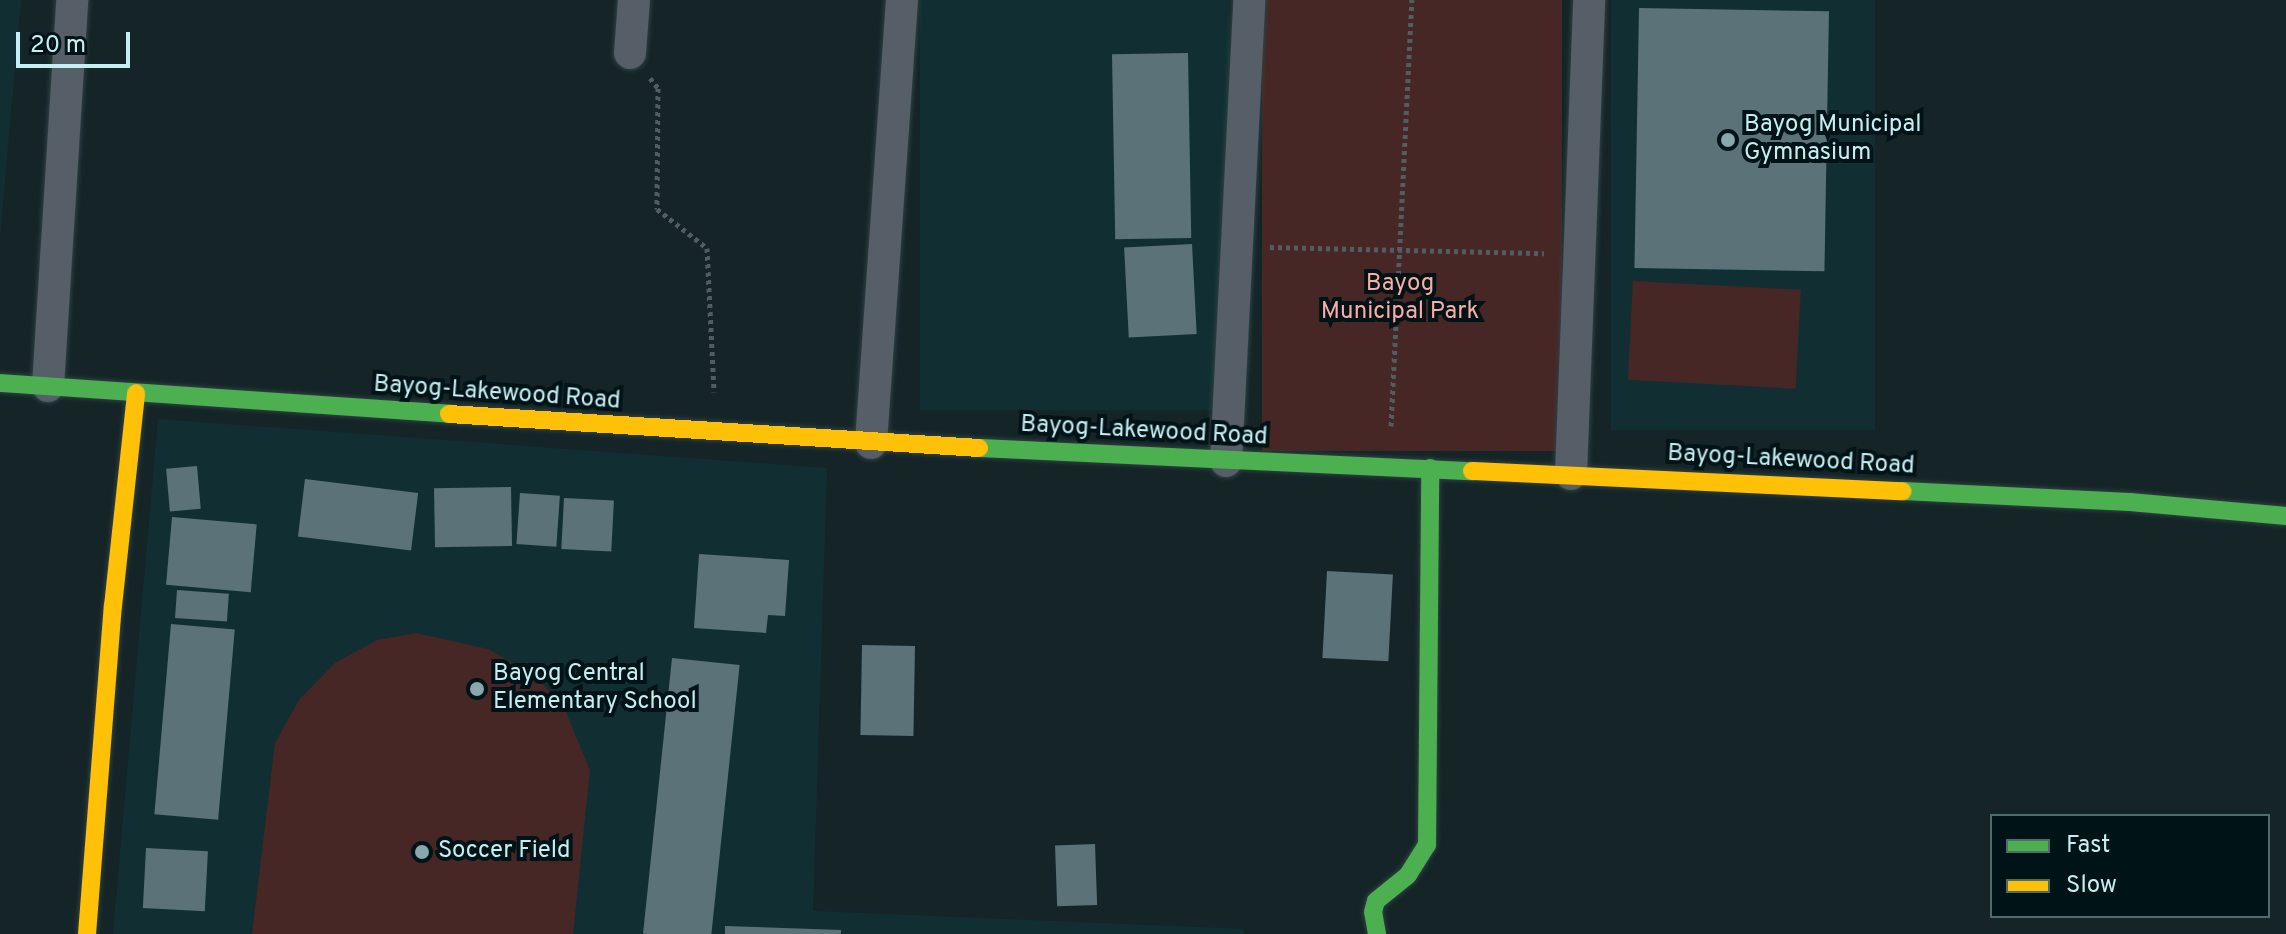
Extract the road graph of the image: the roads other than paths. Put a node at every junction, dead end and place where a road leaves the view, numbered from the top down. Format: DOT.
graph roads {
  1 [pos="72,0"];
  2 [pos="634,0"];
  3 [pos="902,0"];
  4 [pos="1249,0"];
  5 [pos="1589,0"];
  6 [pos="630,53"];
  7 [pos="0,383"];
  8 [pos="48,386"];
  9 [pos="136,393"];
  10 [pos="871,443"];
  11 [pos="1226,461"];
  12 [pos="1430,468"];
  13 [pos="1571,474"];
  14 [pos="2286,516"];
  15 [pos="87,934"];
  16 [pos="1377,934"];
  1 -- 8 [label="street"];
  2 -- 6 [label="street"];
  3 -- 10 [label="street"];
  4 -- 11 [label="street"];
  5 -- 13 [label="street"];
  7 -- 8 [label="main road, Bayog-Lakewood Road"];
  8 -- 9 [label="main road, Bayog-Lakewood Road"];
  9 -- 10 [label="main road, Bayog-Lakewood Road"];
  9 -- 15 [label="main road"];
  10 -- 11 [label="main road, Bayog-Lakewood Road"];
  11 -- 12 [label="main road, Bayog-Lakewood Road"];
  12 -- 13 [label="main road, Bayog-Lakewood Road"];
  12 -- 16 [label="main road"];
  13 -- 14 [label="main road, Bayog-Lakewood Road"];
}
